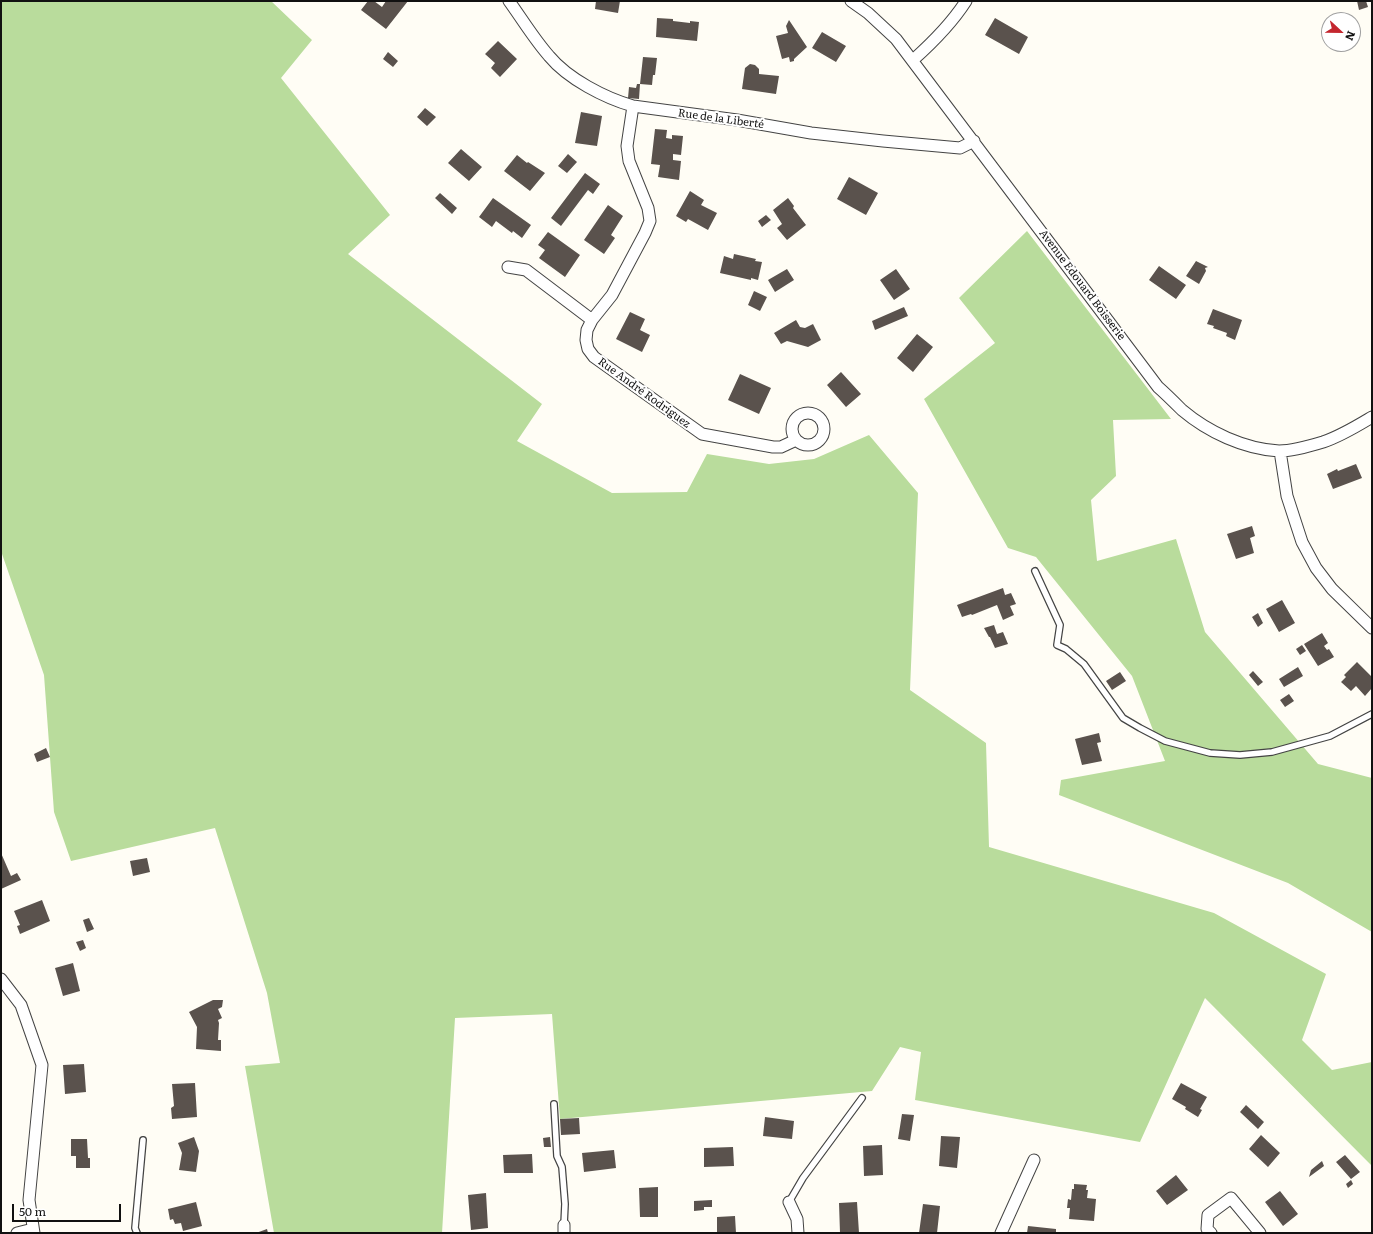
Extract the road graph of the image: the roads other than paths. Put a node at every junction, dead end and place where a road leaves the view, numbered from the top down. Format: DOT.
graph roads {
  1 [pos="509,1"];
  2 [pos="851,1"];
  3 [pos="966,1"];
  4 [pos="913,60"];
  5 [pos="633,106"];
  6 [pos="974,141"];
  7 [pos="508,267"];
  8 [pos="592,320"];
  9 [pos="1372,417"];
  10 [pos="796,440"];
  11 [pos="1280,451"];
  12 [pos="1035,571"];
  13 [pos="1372,628"];
  14 [pos="1372,714"];
  15 [pos="1,979"];
  16 [pos="862,1098"];
  17 [pos="554,1104"];
  18 [pos="142,1140"];
  19 [pos="1034,1160"];
  20 [pos="789,1202"];
  21 [pos="564,1229"];
  22 [pos="34,1231"];
  23 [pos="17,1233"];
  24 [pos="136,1233"];
  25 [pos="798,1233"];
  26 [pos="1001,1233"];
  27 [pos="1211,1233"];
  28 [pos="1260,1233"];
  1 -- 5 [label="street, Rue de la Liberté"];
  2 -- 4 [label="street, Avenue Edouard Boisserie"];
  3 -- 4 [label="street"];
  4 -- 6 [label="street, Avenue Edouard Boisserie"];
  5 -- 6 [label="street, Rue de la Liberté"];
  5 -- 8 [label="street, Rue André Rodriguez"];
  6 -- 11 [label="street, Avenue Edouard Boisserie"];
  7 -- 8 [label="street"];
  8 -- 10 [label="street, Rue André Rodriguez"];
  9 -- 11 [label="street, Avenue Edouard Boisserie"];
  11 -- 13 [label="street"];
  12 -- 14 [label="lane"];
  15 -- 22 [label="street"];
  16 -- 20 [label="lane"];
  17 -- 21 [label="lane"];
  18 -- 24 [label="lane"];
  19 -- 26 [label="street"];
  20 -- 25 [label="street"];
  22 -- 23 [label="street"];
  27 -- 28 [label="street"];
}
